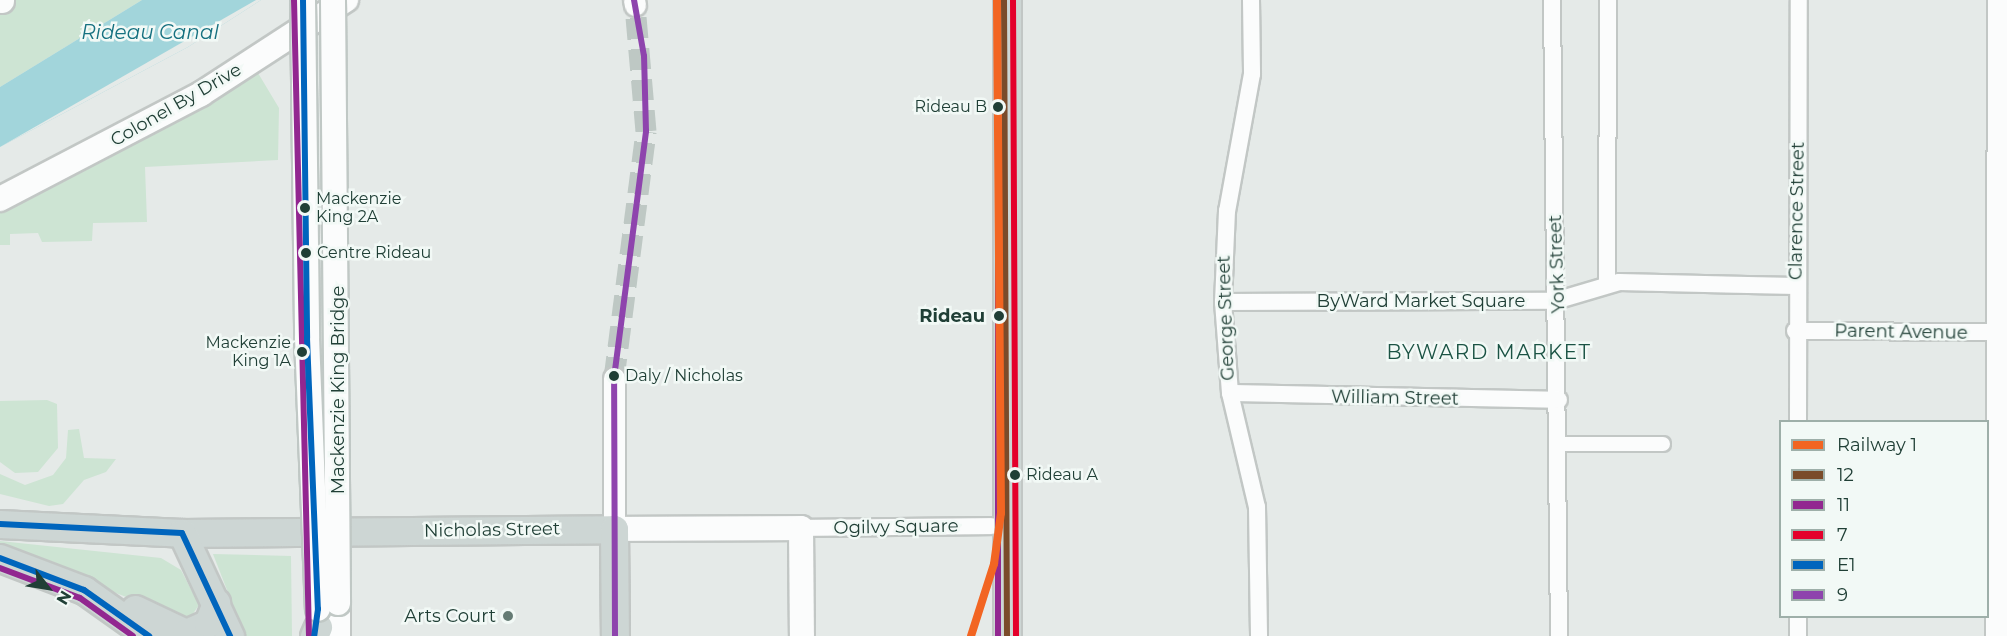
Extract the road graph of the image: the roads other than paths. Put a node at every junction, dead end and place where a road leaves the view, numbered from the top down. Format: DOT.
graph roads {
  1 [pos="2,0"];
  2 [pos="303,0"];
  3 [pos="324,0"];
  4 [pos="333,0"];
  5 [pos="346,0"];
  6 [pos="1251,0"];
  7 [pos="1552,0"];
  8 [pos="1608,0"];
  9 [pos="1799,0"];
  10 [pos="2000,0"];
  11 [pos="1005,4"];
  12 [pos="0,8"];
  13 [pos="0,184"];
  14 [pos="0,199"];
  15 [pos="1607,285"];
  16 [pos="1796,286"];
  17 [pos="1555,301"];
  18 [pos="1223,302"];
  19 [pos="1795,331"];
  20 [pos="2002,332"];
  21 [pos="614,378"];
  22 [pos="1230,393"];
  23 [pos="1559,400"];
  24 [pos="1798,420"];
  25 [pos="1560,444"];
  26 [pos="1664,444"];
  27 [pos="0,524"];
  28 [pos="991,525"];
  29 [pos="801,528"];
  30 [pos="614,529"];
  31 [pos="182,534"];
  32 [pos="0,558"];
  33 [pos="84,590"];
  34 [pos="216,603"];
  35 [pos="1798,618"];
  36 [pos="324,625"];
  37 [pos="149,636"];
  38 [pos="230,636"];
  39 [pos="615,636"];
  40 [pos="802,636"];
  41 [pos="1007,636"];
  42 [pos="1259,636"];
  43 [pos="1559,636"];
  44 [pos="1798,636"];
  45 [pos="1998,636"];
  1 -- 12 [label="street"];
  2 -- 36 [label="main road, Mackenzie King Bridge, bridge"];
  3 -- 13 [label="main road, Colonel By Drive"];
  4 -- 36 [label="main road, Mackenzie King Bridge, bridge"];
  5 -- 14 [label="main road, Colonel By Drive"];
  6 -- 18 [label="street, George Street"];
  7 -- 17 [label="street, York Street"];
  8 -- 15 [label="street"];
  9 -- 16 [label="street, Clarence Street"];
  10 -- 20 [label="main road"];
  11 -- 41 [label="main road"];
  15 -- 16 [label="street, ByWard Market Square"];
  15 -- 17 [label="street, ByWard Market Square"];
  16 -- 19 [label="street, Clarence Street"];
  17 -- 18 [label="street, ByWard Market Square"];
  17 -- 23 [label="street, York Street"];
  18 -- 22 [label="street, George Street"];
  19 -- 20 [label="street, Parent Avenue"];
  19 -- 24 [label="street, Clarence Street"];
  20 -- 45 [label="main road"];
  21 -- 30 [label="street"];
  22 -- 23 [label="street, William Street"];
  22 -- 42 [label="street, George Street"];
  23 -- 25 [label="street, York Street"];
  25 -- 26 [label="street"];
  25 -- 43 [label="street, York Street"];
  27 -- 31 [label="main road, Nicholas Street"];
  28 -- 29 [label="street, Ogilvy Square"];
  29 -- 30 [label="main road, Nicholas Street"];
  29 -- 40 [label="main road"];
  30 -- 31 [label="main road, Nicholas Street"];
  30 -- 39 [label="main road"];
  31 -- 34 [label="main road"];
  32 -- 33 [label="main road"];
  33 -- 34 [label="main road"];
  33 -- 37 [label="main road"];
  34 -- 38 [label="main road"];
  35 -- 44 [label="street"];
}
